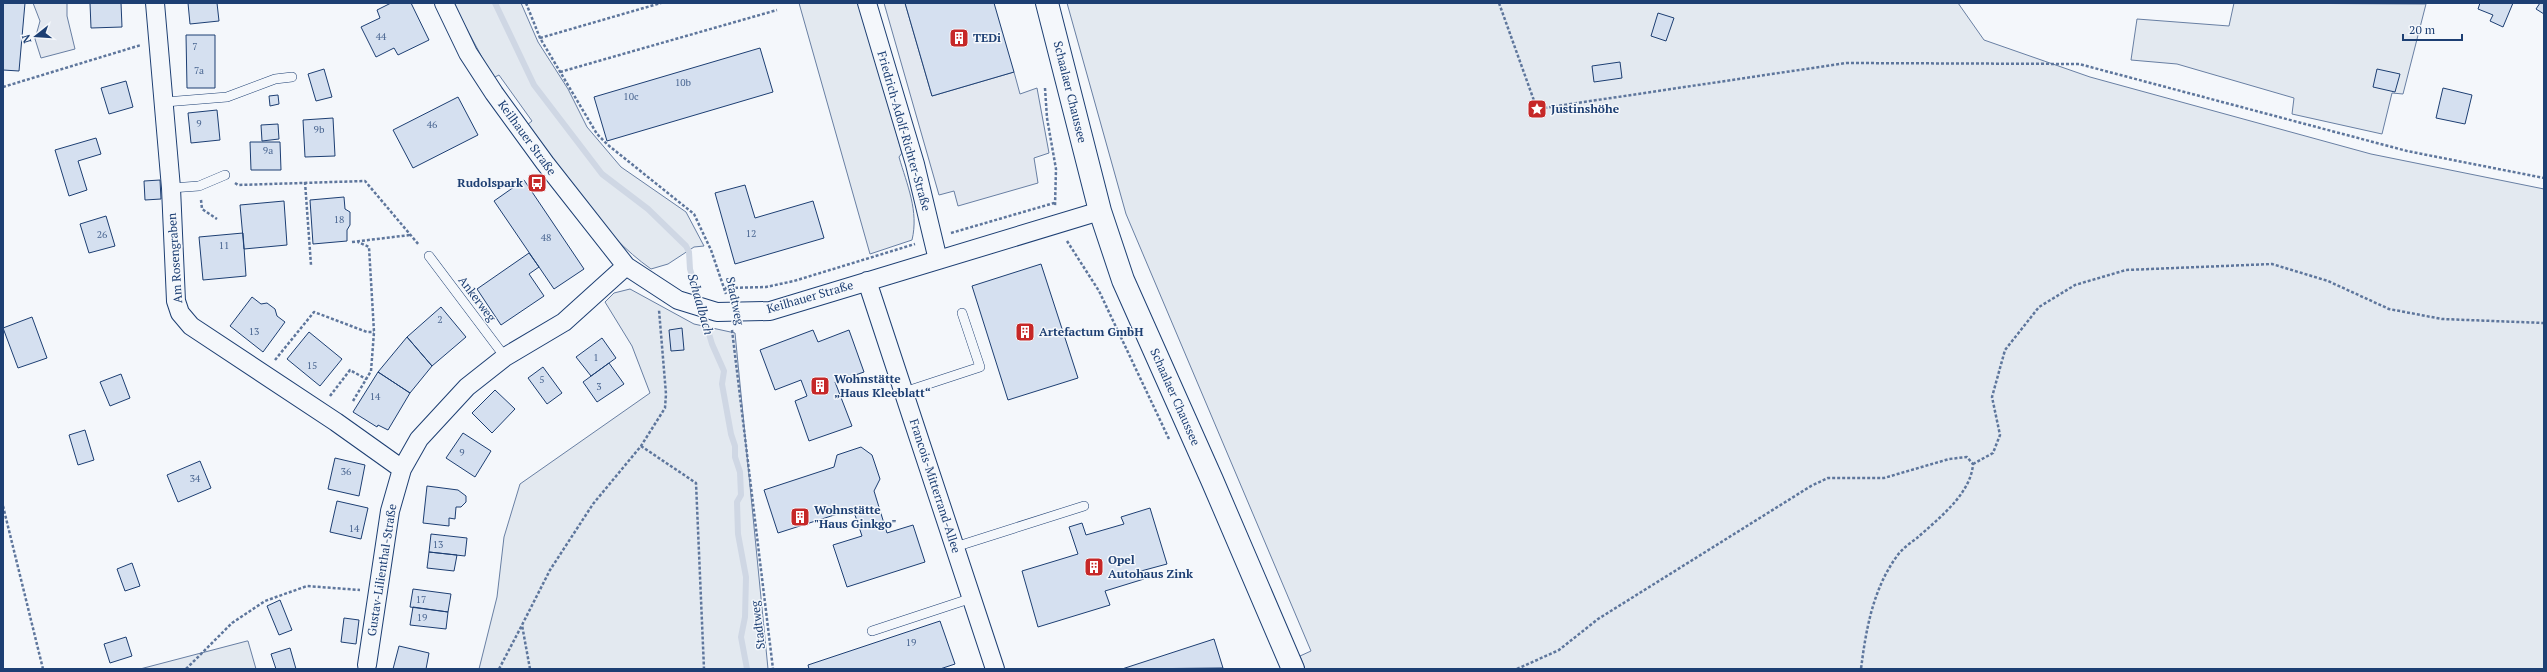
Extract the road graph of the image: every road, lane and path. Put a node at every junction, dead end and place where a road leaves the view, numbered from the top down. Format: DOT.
graph roads {
  1 [pos="155,3"];
  2 [pos="444,3"];
  3 [pos="526,3"];
  4 [pos="661,3"];
  5 [pos="867,3"];
  6 [pos="1047,3"];
  7 [pos="1499,3"];
  8 [pos="777,10"];
  9 [pos="540,38"];
  10 [pos="158,39"];
  11 [pos="560,72"];
  12 [pos="292,77"];
  13 [pos="1045,81"];
  14 [pos="3,88"];
  15 [pos="165,102"];
  16 [pos="224,175"];
  17 [pos="2544,178"];
  18 [pos="305,182"];
  19 [pos="199,186"];
  20 [pos="171,188"];
  21 [pos="1054,203"];
  22 [pos="1100,211"];
  23 [pos="217,219"];
  24 [pos="1061,222"];
  25 [pos="410,235"];
  26 [pos="934,238"];
  27 [pos="352,242"];
  28 [pos="358,242"];
  29 [pos="429,256"];
  30 [pos="938,260"];
  31 [pos="311,265"];
  32 [pos="626,266"];
  33 [pos="867,281"];
  34 [pos="657,288"];
  35 [pos="725,288"];
  36 [pos="723,313"];
  37 [pos="962,313"];
  38 [pos="2544,323"];
  39 [pos="374,332"];
  40 [pos="505,357"];
  41 [pos="263,375"];
  42 [pos="366,379"];
  43 [pos="904,392"];
  44 [pos="353,401"];
  45 [pos="318,410"];
  46 [pos="1170,441"];
  47 [pos="641,446"];
  48 [pos="1973,464"];
  49 [pos="402,469"];
  50 [pos="3,506"];
  51 [pos="1084,506"];
  52 [pos="955,548"];
  53 [pos="378,591"];
  54 [pos="972,598"];
  55 [pos="522,625"];
  56 [pos="872,631"];
  57 [pos="367,665"];
  58 [pos="42,668"];
  59 [pos="186,669"];
  60 [pos="499,669"];
  61 [pos="530,669"];
  62 [pos="704,669"];
  63 [pos="773,669"];
  64 [pos="995,669"];
  65 [pos="1293,669"];
  66 [pos="1517,669"];
  67 [pos="1861,669"];
  1 -- 10 [label="street, Am Rosengraben"];
  2 -- 32 [label="street, Keilhauer Straße"];
  3 -- 9 [label="path, Stadtweg"];
  4 -- 9 [label="path"];
  5 -- 26 [label="street, Friedrich-Adolf-Richter-Straße"];
  6 -- 22 [label="main road, Schaalaer Chaussee"];
  7 -- 17 [label="path"];
  8 -- 11 [label="path"];
  9 -- 11 [label="path, Stadtweg"];
  10 -- 14 [label="path"];
  10 -- 15 [label="street, Am Rosengraben"];
  11 -- 35 [label="path, Stadtweg"];
  12 -- 15 [label="lane"];
  13 -- 21 [label="path"];
  15 -- 20 [label="street, Am Rosengraben"];
  16 -- 18 [label="path"];
  16 -- 19 [label="lane"];
  18 -- 25 [label="path"];
  18 -- 31 [label="path"];
  19 -- 20 [label="lane"];
  19 -- 23 [label="path"];
  20 -- 41 [label="street, Am Rosengraben"];
  21 -- 24 [label="path"];
  21 -- 26 [label="path"];
  22 -- 24 [label="street, Keilhauer Straße"];
  22 -- 65 [label="main road, Schaalaer Chaussee"];
  24 -- 30 [label="street, Keilhauer Straße"];
  24 -- 46 [label="path"];
  25 -- 28 [label="path"];
  25 -- 29 [label="path"];
  26 -- 30 [label="street, Friedrich-Adolf-Richter-Straße"];
  26 -- 35 [label="path"];
  27 -- 28 [label="path"];
  28 -- 39 [label="path"];
  29 -- 40 [label="lane, Ankerweg"];
  30 -- 33 [label="street, Keilhauer Straße"];
  32 -- 34 [label="street, Keilhauer Straße"];
  32 -- 40 [label="street, Gustav-Lilienthal-Straße"];
  33 -- 36 [label="street, Keilhauer Straße"];
  33 -- 43 [label="street, Francois-Mitterrand-Allee"];
  34 -- 36 [label="street, Keilhauer Straße"];
  34 -- 47 [label="path"];
  35 -- 36 [label="path, Stadtweg"];
  36 -- 63 [label="path, Stadtweg"];
  37 -- 43 [label="lane"];
  38 -- 48 [label="path"];
  39 -- 41 [label="path"];
  39 -- 42 [label="path"];
  40 -- 49 [label="street, Gustav-Lilienthal-Straße"];
  41 -- 45 [label="street, Am Rosengraben"];
  42 -- 44 [label="path"];
  42 -- 45 [label="path"];
  43 -- 52 [label="street, Francois-Mitterrand-Allee"];
  45 -- 49 [label="street, Am Rosengraben"];
  47 -- 55 [label="path"];
  47 -- 62 [label="path"];
  48 -- 66 [label="path"];
  48 -- 67 [label="path"];
  49 -- 53 [label="street, Gustav-Lilienthal-Straße"];
  50 -- 58 [label="path"];
  51 -- 52 [label="lane"];
  52 -- 54 [label="street, Francois-Mitterrand-Allee"];
  53 -- 57 [label="street, Gustav-Lilienthal-Straße"];
  53 -- 59 [label="path"];
  54 -- 56 [label="lane"];
  54 -- 64 [label="street, Francois-Mitterrand-Allee"];
  55 -- 60 [label="path"];
  55 -- 61 [label="path"];
}
